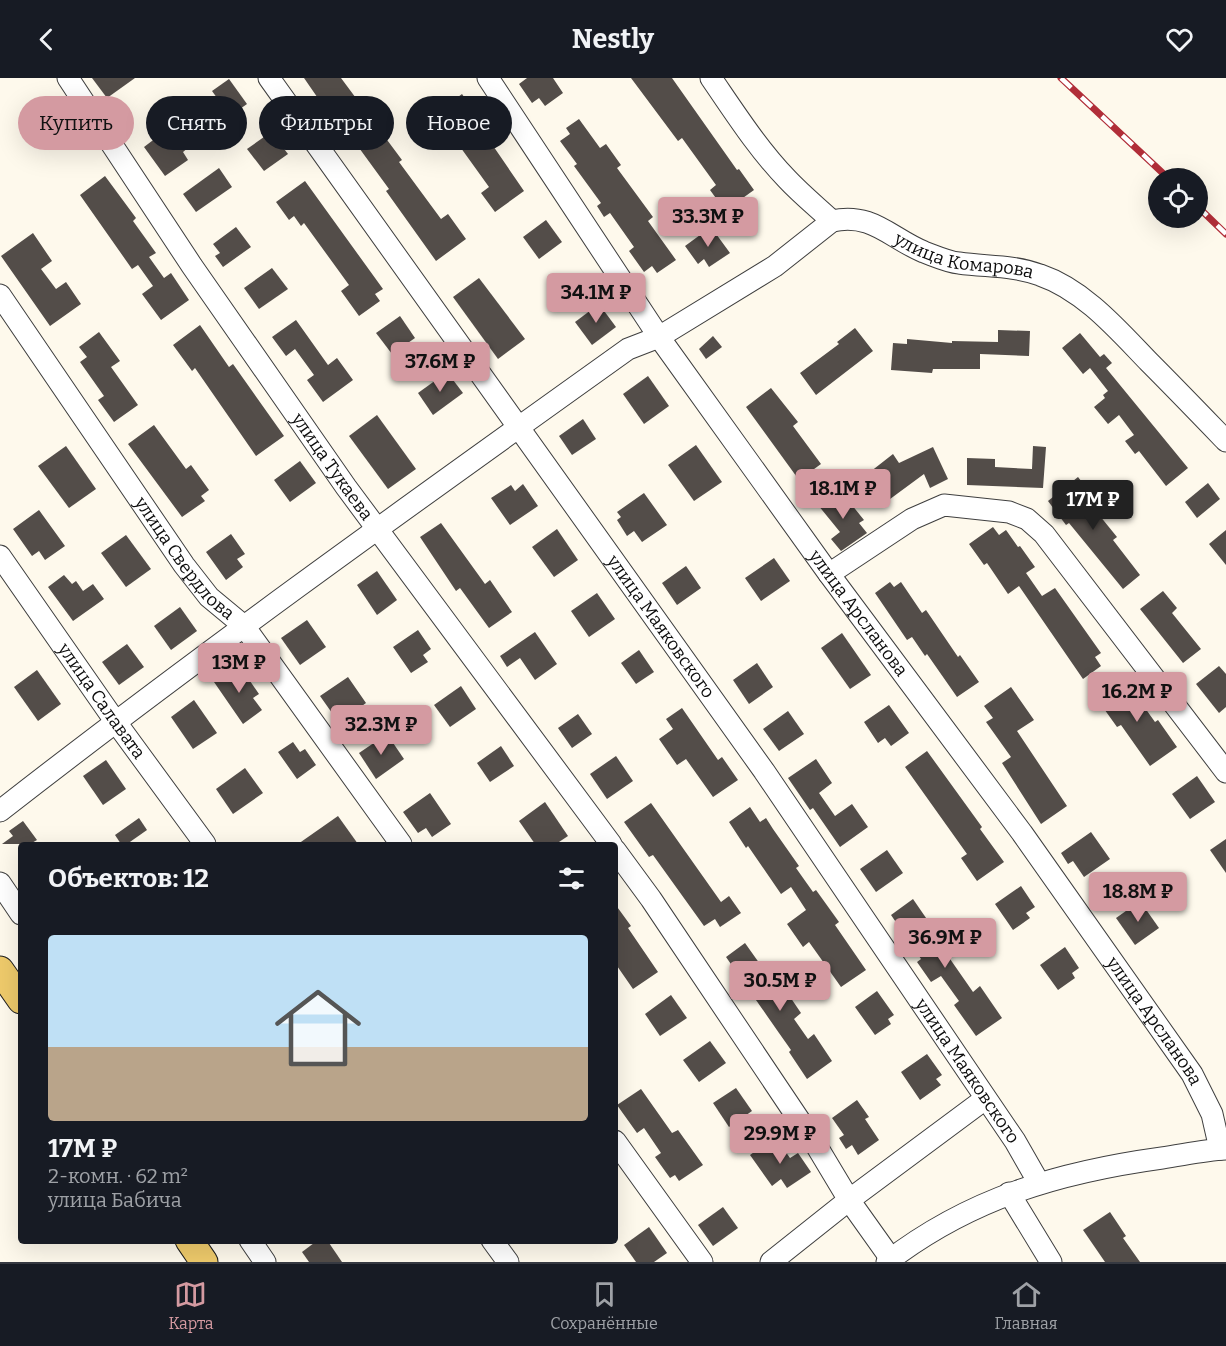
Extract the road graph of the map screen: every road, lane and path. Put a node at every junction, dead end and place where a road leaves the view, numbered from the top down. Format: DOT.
graph roads {
  1 [pos="68,78"];
  2 [pos="269,78"];
  3 [pos="488,78"];
  4 [pos="711,78"];
  5 [pos="832,220"];
  6 [pos="0,295"];
  7 [pos="658,337"];
  8 [pos="518,427"];
  9 [pos="1226,441"];
  10 [pos="378,530"];
  11 [pos="0,556"];
  12 [pos="829,574"];
  13 [pos="244,626"];
  14 [pos="115,721"];
  15 [pos="1226,772"];
  16 [pos="0,811"];
  17 [pos="204,842"];
  18 [pos="400,842"];
  19 [pos="610,842"];
  20 [pos="618,854"];
  21 [pos="0,883"];
  22 [pos="18,910"];
  23 [pos="0,970"];
  24 [pos="18,996"];
  25 [pos="985,1099"];
  26 [pos="618,1145"];
  27 [pos="1223,1149"];
  28 [pos="1039,1184"];
  29 [pos="1009,1193"];
  30 [pos="849,1200"];
  31 [pos="192,1244"];
  32 [pos="253,1244"];
  33 [pos="495,1244"];
  34 [pos="889,1260"];
  35 [pos="204,1262"];
  36 [pos="265,1262"];
  37 [pos="508,1262"];
  38 [pos="702,1262"];
  39 [pos="771,1262"];
  40 [pos="1051,1262"];
  1 -- 10 [label="street, улица Тукаева"];
  2 -- 8 [label="street, улица Маяковского"];
  3 -- 7 [label="street, улица Арсланова"];
  4 -- 5 [label="street"];
  5 -- 7 [label="street"];
  5 -- 9 [label="street, улица Комарова"];
  6 -- 13 [label="street, улица Свердлова"];
  7 -- 8 [label="street"];
  7 -- 12 [label="street, улица Арсланова"];
  8 -- 10 [label="street"];
  8 -- 25 [label="street, улица Маяковского"];
  10 -- 13 [label="street"];
  10 -- 19 [label="street, улица Тукаева"];
  11 -- 14 [label="street, улица Салавата"];
  12 -- 15 [label="street"];
  12 -- 27 [label="street, улица Арсланова"];
  13 -- 14 [label="street"];
  13 -- 18 [label="street, улица Свердлова"];
  14 -- 16 [label="street"];
  14 -- 17 [label="street, улица Салавата"];
  20 -- 30 [label="street"];
  21 -- 22 [label="street"];
  23 -- 24 [label="main road"];
  25 -- 28 [label="street, улица Маяковского"];
  25 -- 30 [label="street"];
  26 -- 38 [label="street"];
  27 -- 28 [label="street"];
  28 -- 29 [label="street"];
  29 -- 34 [label="street"];
  29 -- 40 [label="street"];
  30 -- 34 [label="street"];
  30 -- 39 [label="street"];
  31 -- 35 [label="main road"];
  32 -- 36 [label="street"];
  33 -- 37 [label="street"];
}
